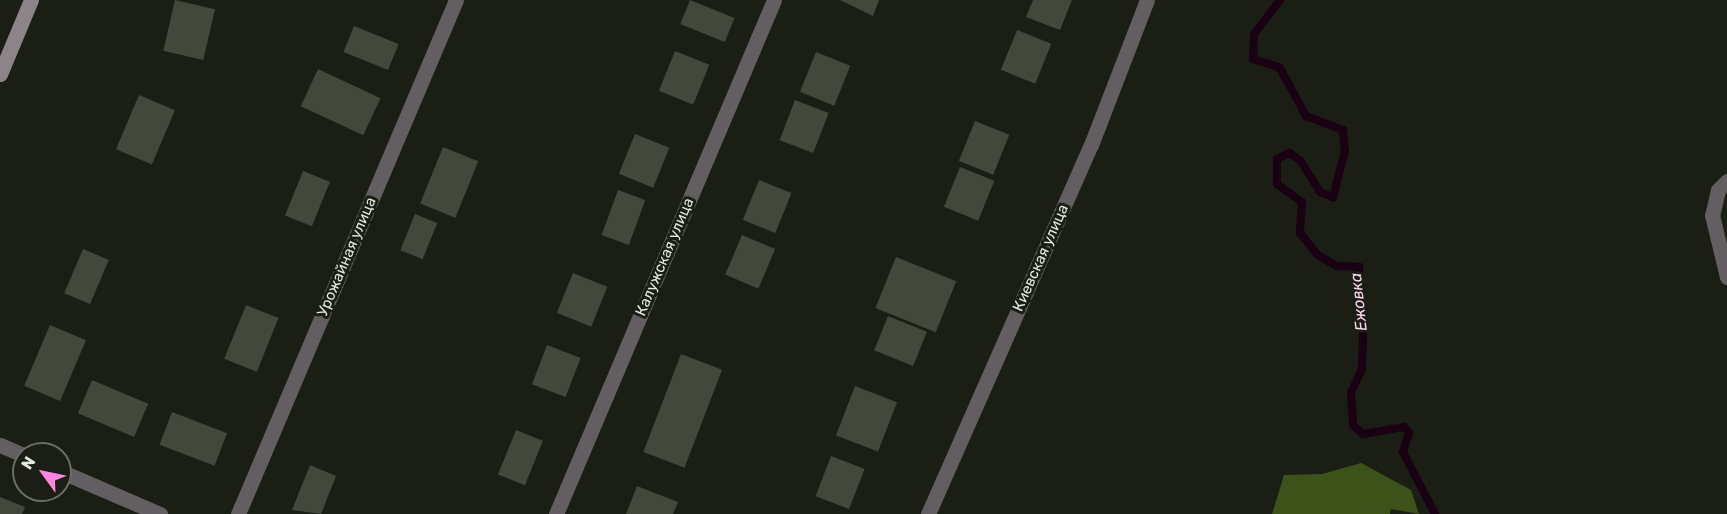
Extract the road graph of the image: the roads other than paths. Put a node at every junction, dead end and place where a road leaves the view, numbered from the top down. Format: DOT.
graph roads {
  1 [pos="31,0"];
  2 [pos="456,0"];
  3 [pos="774,0"];
  4 [pos="1147,0"];
  5 [pos="0,74"];
  6 [pos="1727,181"];
  7 [pos="1727,277"];
  8 [pos="72,476"];
  9 [pos="160,514"];
  10 [pos="238,514"];
  11 [pos="556,514"];
  12 [pos="928,514"];
  1 -- 5 [label="main road"];
  2 -- 10 [label="street, Урожайная улица"];
  3 -- 11 [label="street, Калужская улица"];
  4 -- 12 [label="street, Киевская улица"];
  6 -- 7 [label="street"];
  8 -- 9 [label="street"];
}
